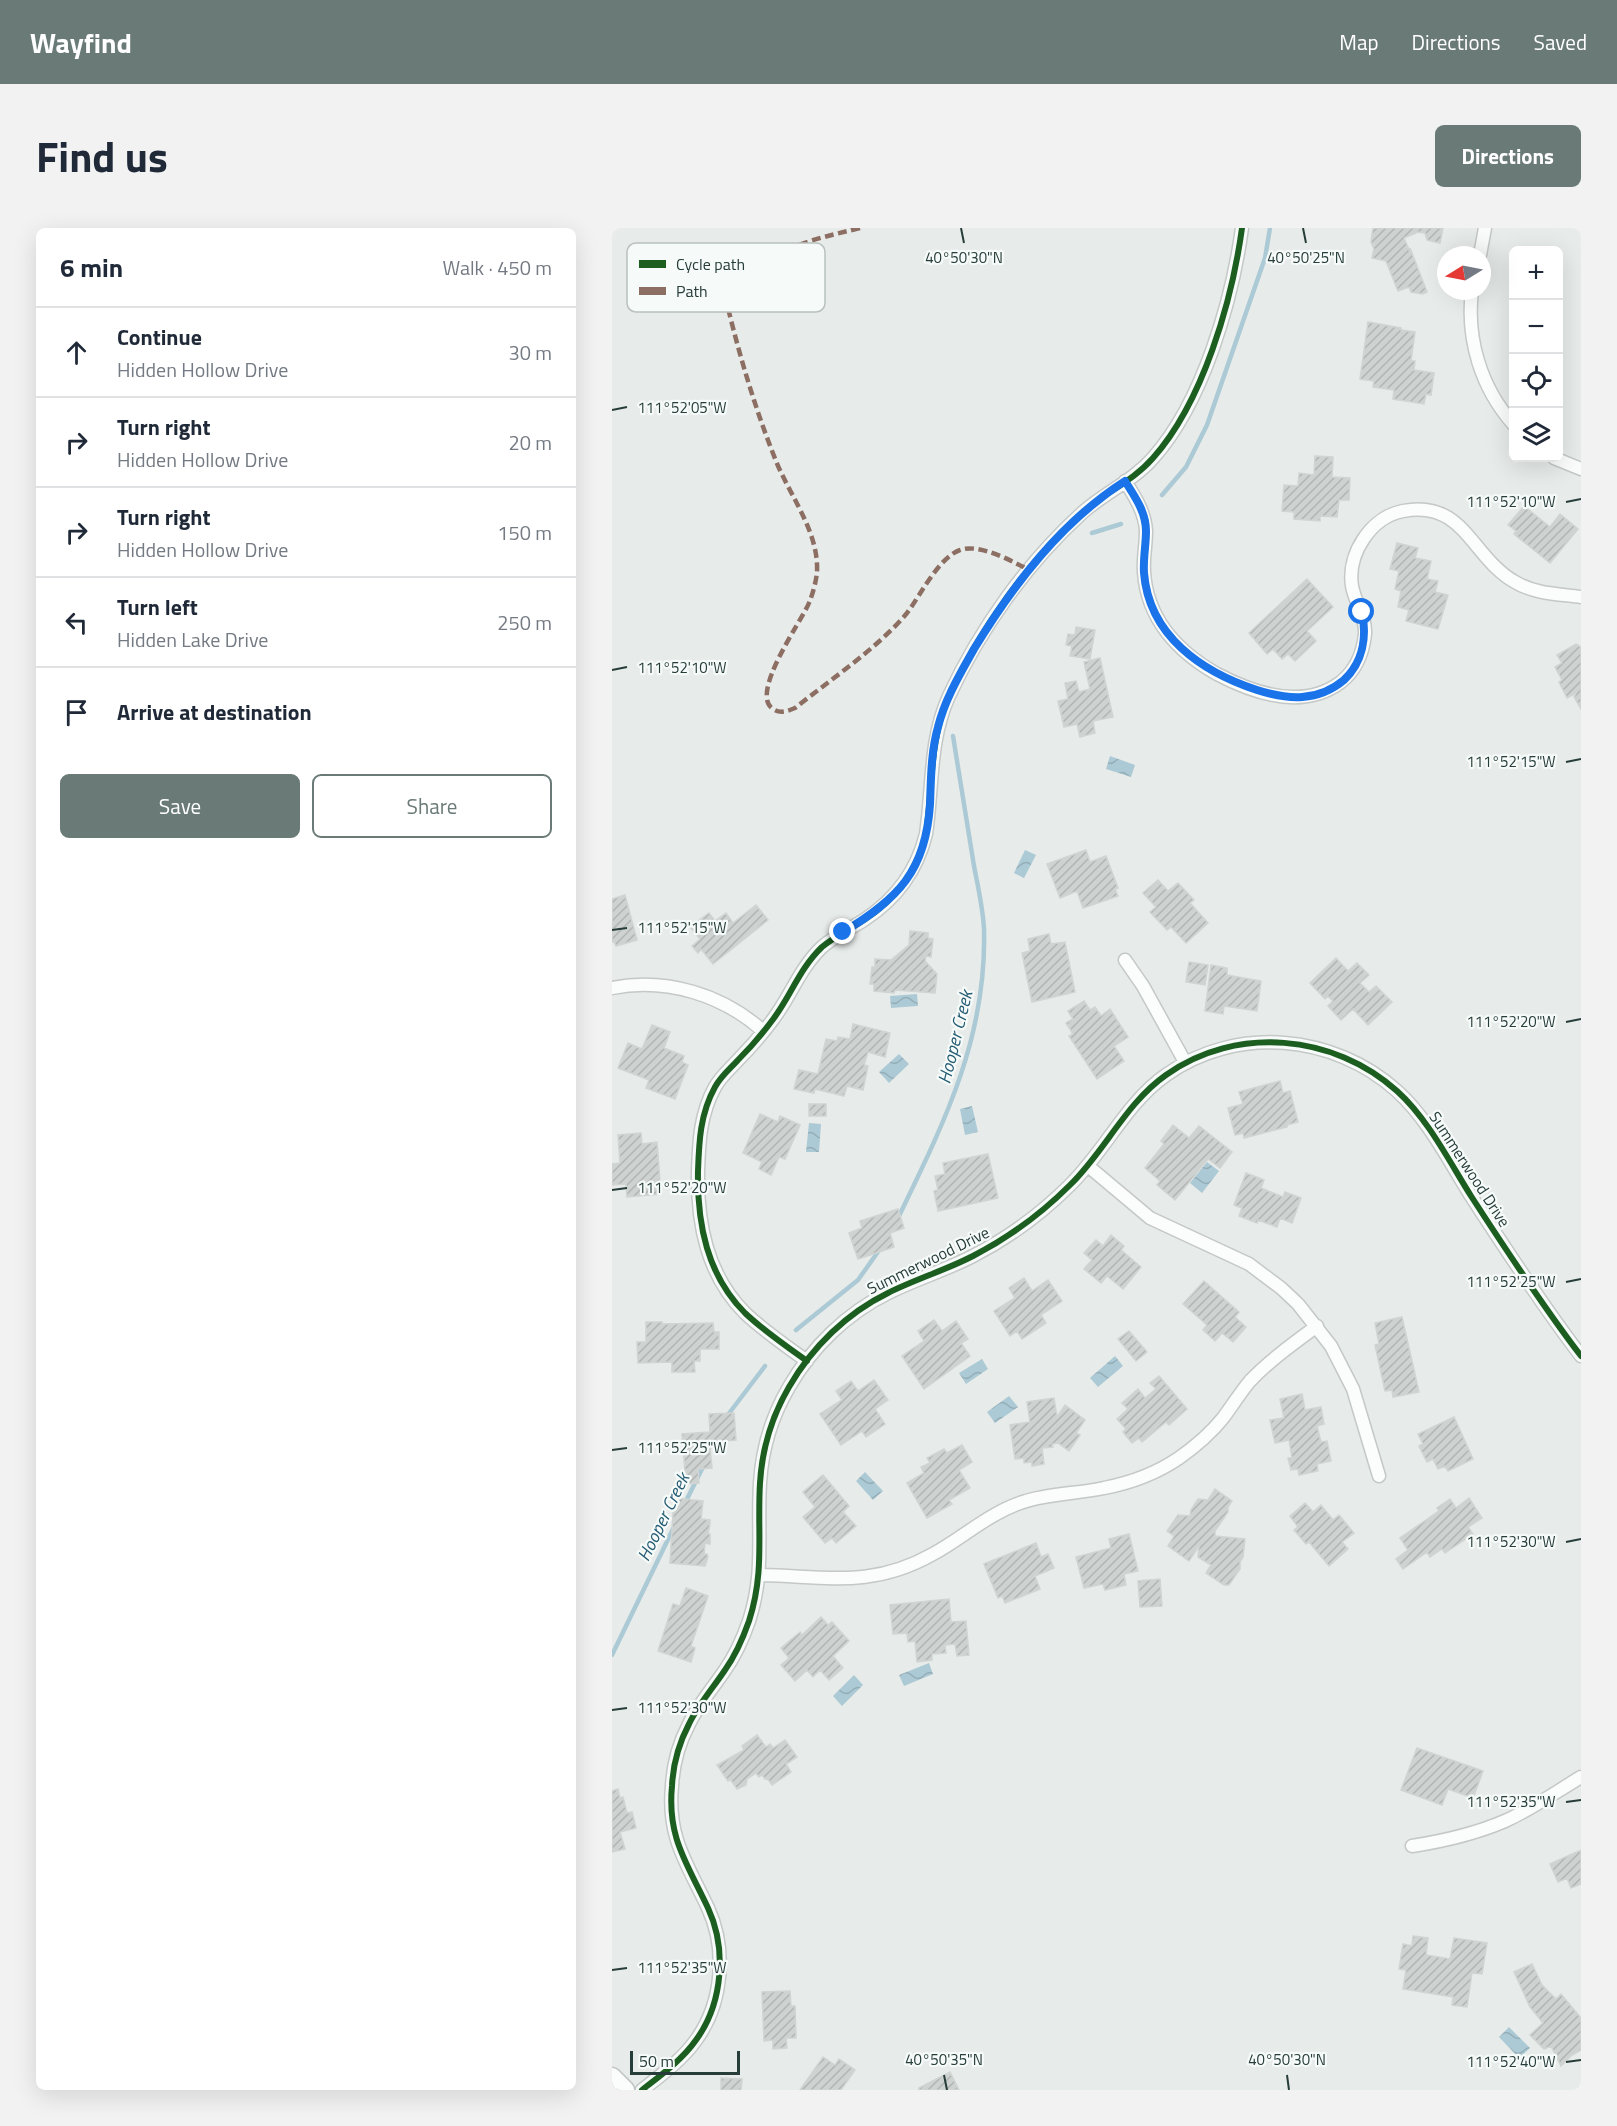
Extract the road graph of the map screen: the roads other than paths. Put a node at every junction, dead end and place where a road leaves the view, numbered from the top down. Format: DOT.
graph roads {
  1 [pos="1242,228"];
  2 [pos="1485,228"];
  3 [pos="1482,246"];
  4 [pos="1472,300"];
  5 [pos="1509,418"];
  6 [pos="1563,462"];
  7 [pos="1581,469"];
  8 [pos="1125,481"];
  9 [pos="1581,597"];
  10 [pos="1125,960"];
  11 [pos="612,988"];
  12 [pos="764,1031"];
  13 [pos="1185,1062"];
  14 [pos="1088,1166"];
  15 [pos="1317,1326"];
  16 [pos="1581,1356"];
  17 [pos="807,1361"];
  18 [pos="1379,1476"];
  19 [pos="760,1575"];
  20 [pos="1581,1777"];
  21 [pos="1412,1846"];
  22 [pos="612,2077"];
  23 [pos="625,2090"];
  24 [pos="642,2090"];
  1 -- 8 [label="street"];
  2 -- 3 [label="street"];
  4 -- 5 [label="street"];
  6 -- 7 [label="street"];
  8 -- 9 [label="street"];
  8 -- 12 [label="street"];
  10 -- 13 [label="street"];
  11 -- 12 [label="street"];
  12 -- 17 [label="street"];
  13 -- 14 [label="street, Summerwood Drive"];
  13 -- 16 [label="street, Summerwood Drive"];
  14 -- 15 [label="street"];
  14 -- 17 [label="street, Summerwood Drive"];
  15 -- 18 [label="street"];
  15 -- 19 [label="street"];
  17 -- 19 [label="street, Summerwood Drive"];
  19 -- 24 [label="street, Summerwood Drive"];
  20 -- 21 [label="street"];
  22 -- 23 [label="main road"];
}
